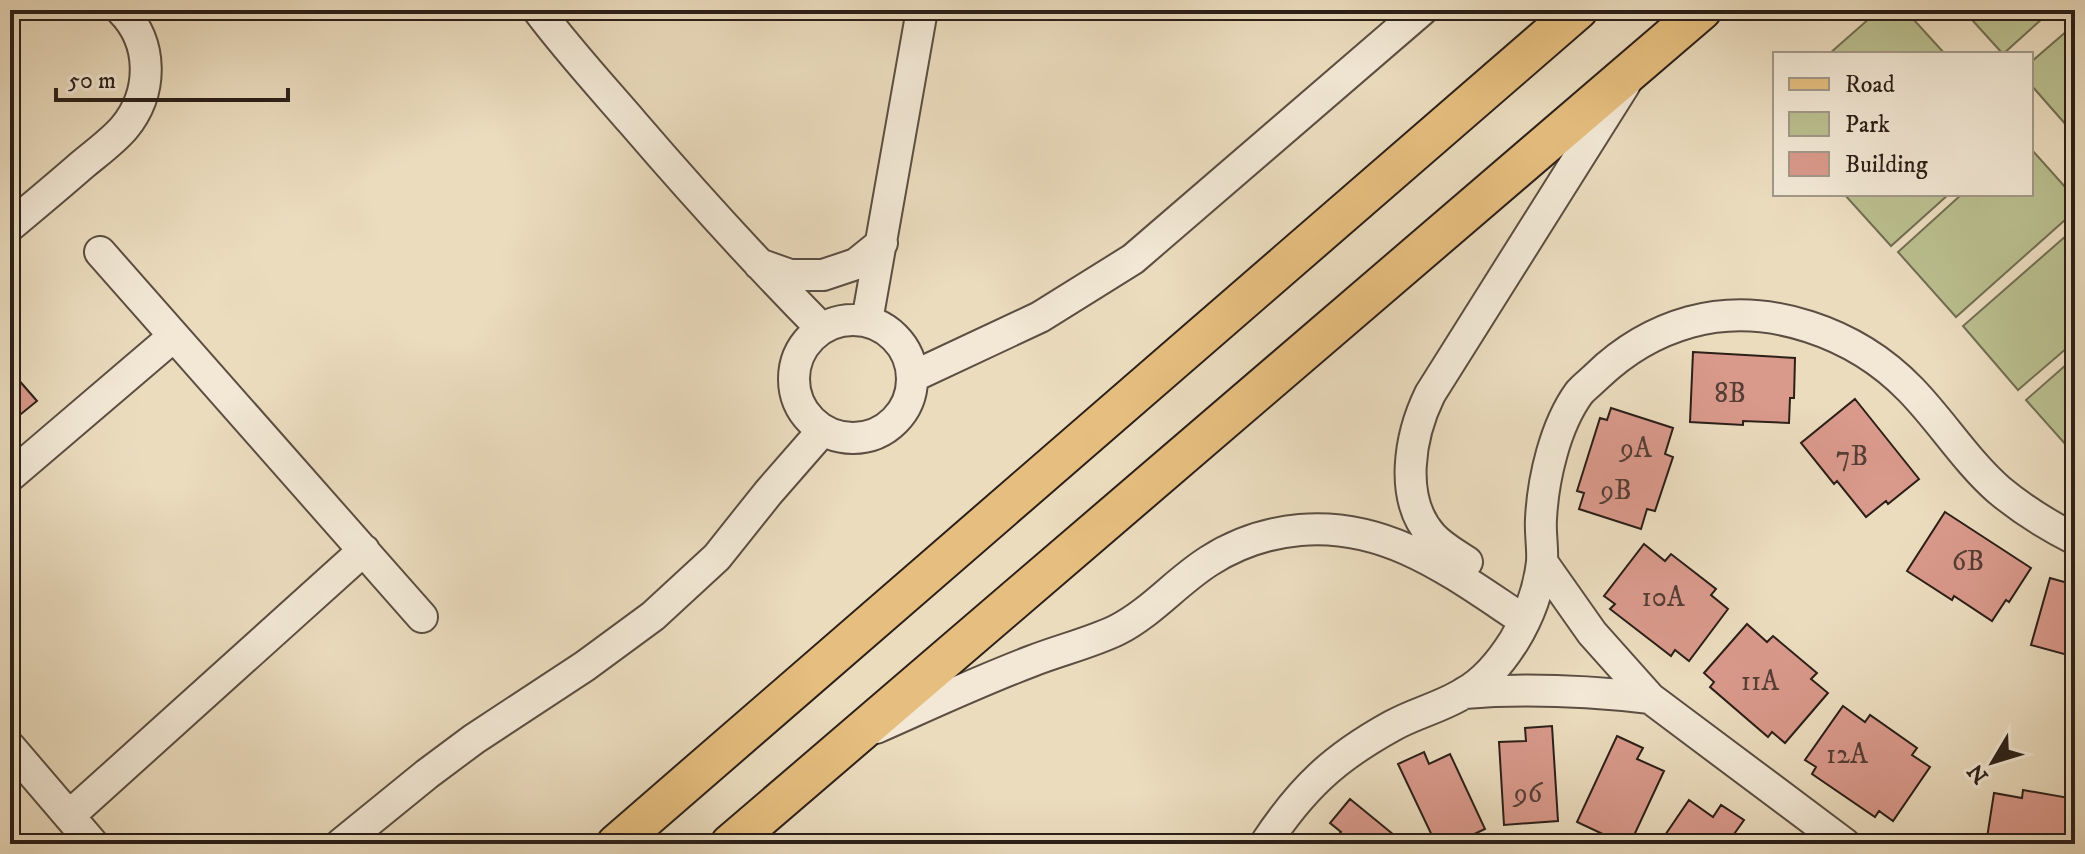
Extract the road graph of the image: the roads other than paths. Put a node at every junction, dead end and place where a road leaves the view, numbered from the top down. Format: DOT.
graph roads {
  1 [pos="121,10"];
  2 [pos="538,10"];
  3 [pos="922,10"];
  4 [pos="1422,10"];
  5 [pos="1578,10"];
  6 [pos="1702,10"];
  7 [pos="1637,66"];
  8 [pos="10,226"];
  9 [pos="882,243"];
  10 [pos="100,252"];
  11 [pos="757,264"];
  12 [pos="867,321"];
  13 [pos="821,328"];
  14 [pos="174,336"];
  15 [pos="912,377"];
  16 [pos="823,430"];
  17 [pos="10,476"];
  18 [pos="1416,538"];
  19 [pos="2075,539"];
  20 [pos="364,550"];
  21 [pos="1542,562"];
  22 [pos="1528,612"];
  23 [pos="422,617"];
  24 [pos="1464,693"];
  25 [pos="1650,698"];
  26 [pos="856,736"];
  27 [pos="10,747"];
  28 [pos="69,816"];
  29 [pos="93,844"];
  30 [pos="341,844"];
  31 [pos="616,844"];
  32 [pos="730,844"];
  33 [pos="1265,844"];
  34 [pos="1845,844"];
  1 -- 8 [label="street"];
  2 -- 11 [label="street"];
  3 -- 9 [label="street"];
  4 -- 15 [label="street"];
  5 -- 31 [label="main road"];
  6 -- 7 [label="main road"];
  7 -- 18 [label="street"];
  7 -- 26 [label="main road"];
  9 -- 11 [label="street"];
  9 -- 12 [label="street"];
  10 -- 14 [label="street"];
  11 -- 13 [label="street"];
  12 -- 13 [label="street"];
  12 -- 15 [label="street"];
  13 -- 16 [label="street"];
  14 -- 17 [label="street"];
  14 -- 20 [label="street"];
  15 -- 16 [label="street"];
  16 -- 30 [label="street"];
  18 -- 22 [label="street"];
  18 -- 26 [label="street"];
  19 -- 21 [label="street"];
  20 -- 23 [label="street"];
  20 -- 28 [label="street"];
  21 -- 22 [label="street"];
  21 -- 25 [label="street"];
  22 -- 24 [label="street"];
  24 -- 25 [label="street"];
  24 -- 33 [label="street"];
  25 -- 34 [label="street"];
  26 -- 32 [label="main road"];
  27 -- 28 [label="street"];
  28 -- 29 [label="street"];
}
